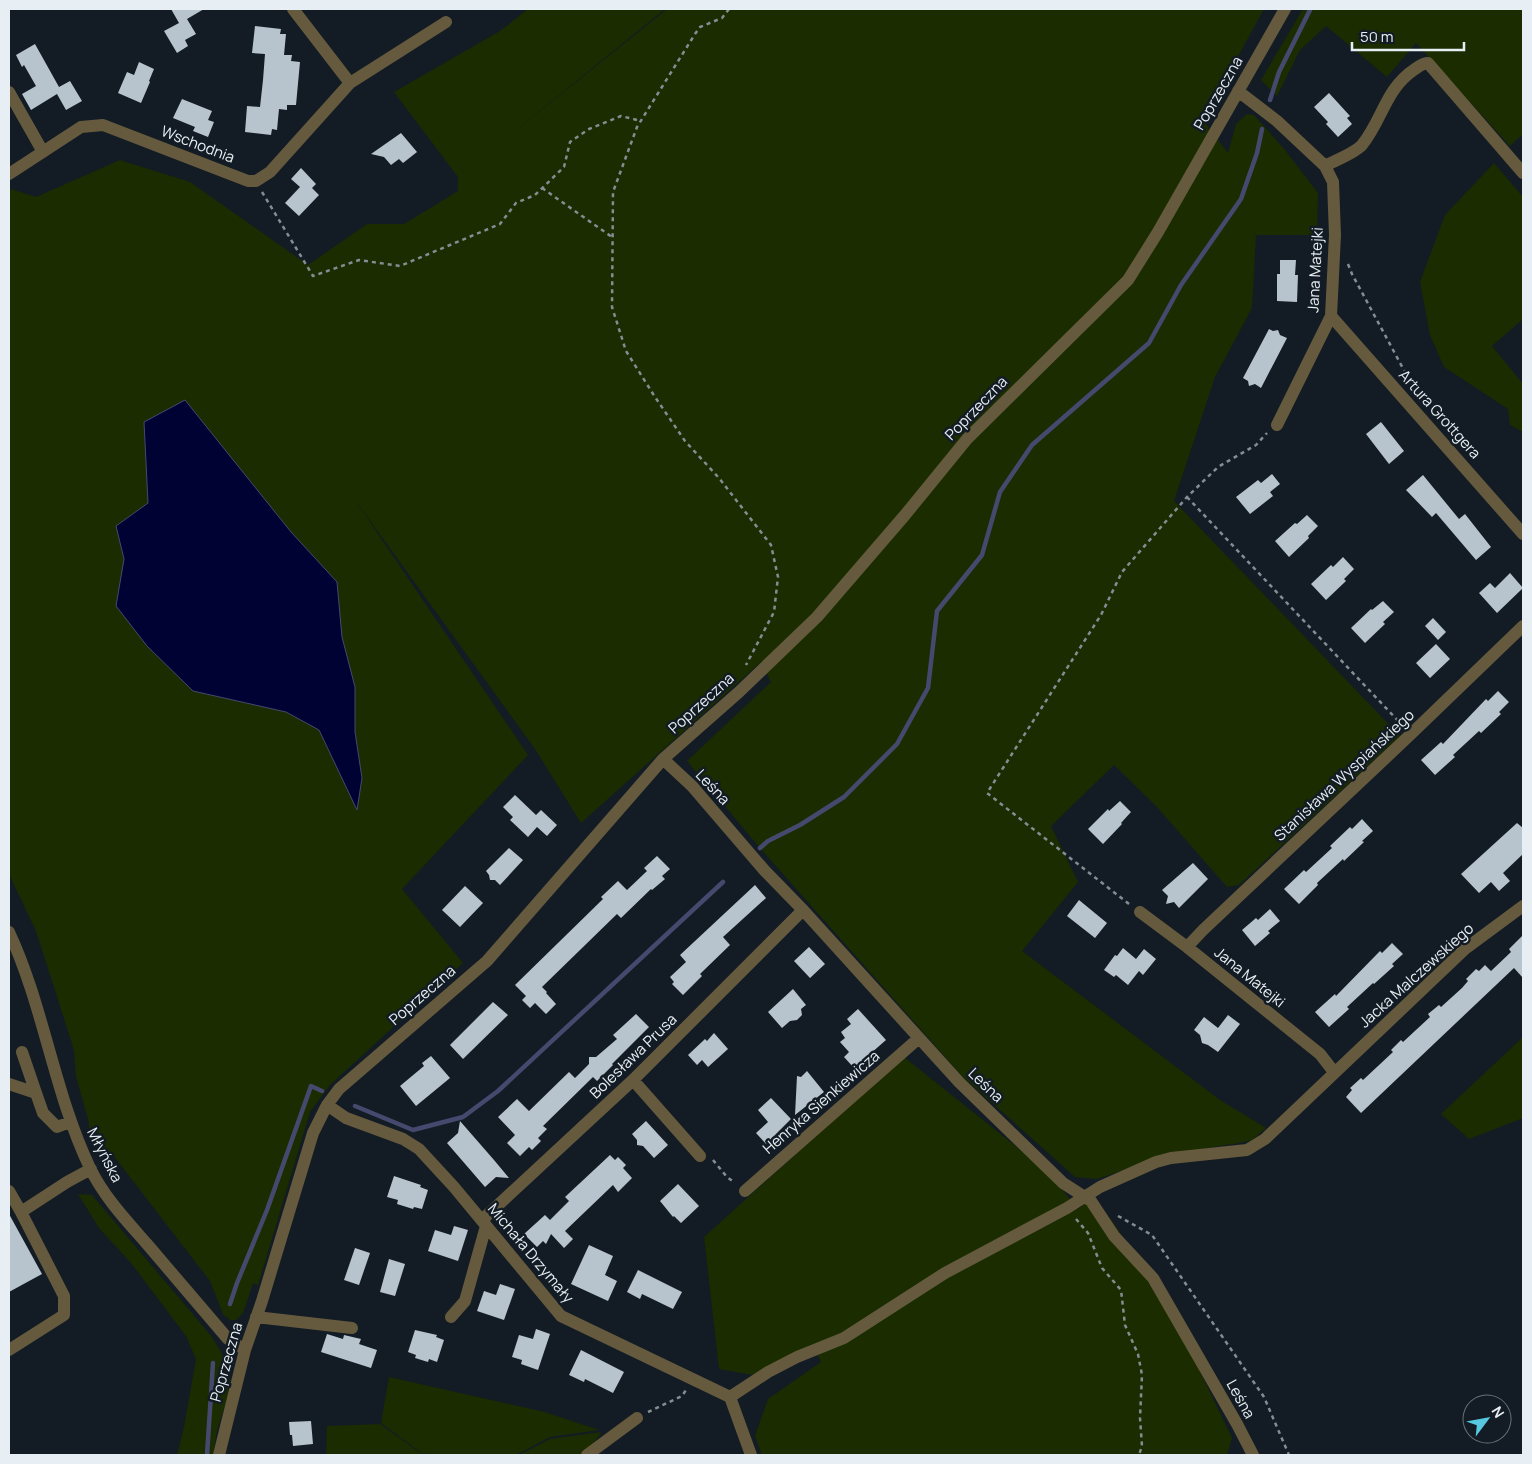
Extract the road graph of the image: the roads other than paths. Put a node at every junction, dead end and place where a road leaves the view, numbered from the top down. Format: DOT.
graph roads {
  1 [pos="293,9"];
  2 [pos="1282,10"];
  3 [pos="446,22"];
  4 [pos="350,83"];
  5 [pos="1238,91"];
  6 [pos="9,92"];
  7 [pos="43,152"];
  8 [pos="1325,166"];
  9 [pos="1523,173"];
  10 [pos="9,174"];
  11 [pos="1331,316"];
  12 [pos="1276,424"];
  13 [pos="1523,534"];
  14 [pos="1523,626"];
  15 [pos="663,759"];
  16 [pos="1523,906"];
  17 [pos="803,910"];
  18 [pos="1140,912"];
  19 [pos="9,932"];
  20 [pos="1187,947"];
  21 [pos="919,1038"];
  22 [pos="22,1052"];
  23 [pos="1334,1072"];
  24 [pos="633,1080"];
  25 [pos="9,1084"];
  26 [pos="36,1093"];
  27 [pos="327,1105"];
  28 [pos="70,1122"];
  29 [pos="700,1156"];
  30 [pos="91,1170"];
  31 [pos="9,1191"];
  32 [pos="744,1191"];
  33 [pos="1085,1196"];
  34 [pos="21,1212"];
  35 [pos="484,1223"];
  36 [pos="256,1317"];
  37 [pos="451,1317"];
  38 [pos="352,1328"];
  39 [pos="9,1350"];
  40 [pos="245,1350"];
  41 [pos="730,1398"];
  42 [pos="637,1418"];
  43 [pos="219,1455"];
  44 [pos="587,1455"];
  45 [pos="751,1455"];
  46 [pos="1253,1455"];
  1 -- 4 [label="street"];
  2 -- 5 [label="street, Poprzeczna"];
  3 -- 4 [label="street"];
  4 -- 7 [label="street, Wschodnia"];
  5 -- 8 [label="street, Jana Matejki"];
  5 -- 15 [label="street, Poprzeczna"];
  6 -- 7 [label="street"];
  7 -- 10 [label="street, Wschodnia"];
  8 -- 9 [label="street"];
  8 -- 11 [label="street, Jana Matejki"];
  11 -- 12 [label="street, Jana Matejki"];
  11 -- 13 [label="street, Artura Grottgera"];
  14 -- 20 [label="street, Stanisława Wyspiańskiego"];
  15 -- 17 [label="street, Leśna"];
  15 -- 27 [label="street, Poprzeczna"];
  16 -- 23 [label="street, Jacka Malczewskiego"];
  17 -- 21 [label="street, Leśna"];
  17 -- 24 [label="street, Bolesława Prusa"];
  18 -- 20 [label="street, Jana Matejki"];
  19 -- 28 [label="street, Młyńska"];
  20 -- 23 [label="street, Jana Matejki"];
  21 -- 32 [label="street, Henryka Sienkiewicza"];
  21 -- 33 [label="street, Leśna"];
  22 -- 26 [label="street"];
  23 -- 33 [label="street, Jacka Malczewskiego"];
  24 -- 29 [label="street"];
  24 -- 35 [label="street, Bolesława Prusa"];
  25 -- 26 [label="street"];
  26 -- 28 [label="street"];
  27 -- 35 [label="street, Michała Drzymały"];
  27 -- 36 [label="street, Poprzeczna"];
  28 -- 30 [label="street, Młyńska"];
  30 -- 34 [label="street"];
  30 -- 40 [label="street, Młyńska"];
  31 -- 34 [label="street"];
  33 -- 41 [label="street, Jacka Malczewskiego"];
  33 -- 46 [label="street, Leśna"];
  34 -- 39 [label="street"];
  35 -- 37 [label="street"];
  35 -- 41 [label="street, Michała Drzymały"];
  36 -- 38 [label="street"];
  36 -- 40 [label="street, Poprzeczna"];
  40 -- 43 [label="street, Poprzeczna"];
  41 -- 45 [label="street"];
  42 -- 44 [label="street"];
}
